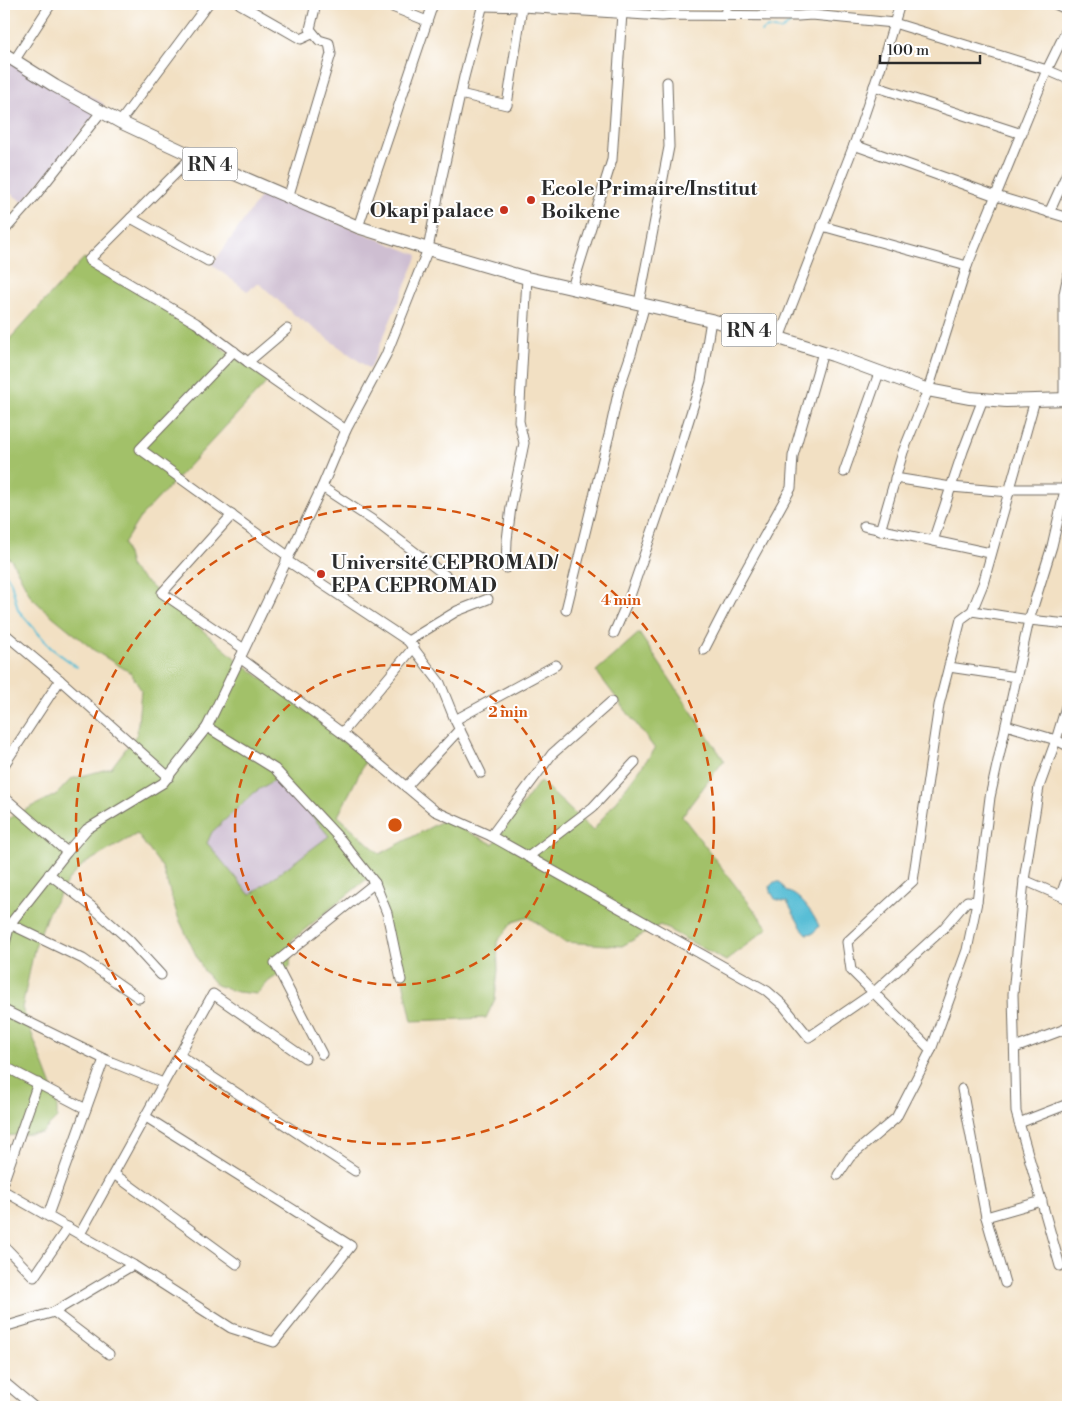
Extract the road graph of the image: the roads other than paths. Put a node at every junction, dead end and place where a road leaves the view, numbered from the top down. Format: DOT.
graph roads {
  1 [pos="51,4"];
  2 [pos="208,4"];
  3 [pos="240,4"];
  4 [pos="316,4"];
  5 [pos="385,4"];
  6 [pos="432,4"];
  7 [pos="674,4"];
  8 [pos="727,4"];
  9 [pos="900,4"];
  10 [pos="1055,4"];
  11 [pos="483,5"];
  12 [pos="522,7"];
  13 [pos="1068,10"];
  14 [pos="622,13"];
  15 [pos="675,15"];
  16 [pos="725,15"];
  17 [pos="427,21"];
  18 [pos="894,23"];
  19 [pos="1068,27"];
  20 [pos="312,34"];
  21 [pos="9,58"];
  22 [pos="1047,70"];
  23 [pos="1068,79"];
  24 [pos="667,82"];
  25 [pos="874,86"];
  26 [pos="460,94"];
  27 [pos="101,112"];
  28 [pos="120,122"];
  29 [pos="1022,134"];
  30 [pos="854,145"];
  31 [pos="193,156"];
  32 [pos="1068,171"];
  33 [pos="996,196"];
  34 [pos="288,198"];
  35 [pos="1050,213"];
  36 [pos="132,218"];
  37 [pos="1068,218"];
  38 [pos="822,226"];
  39 [pos="358,227"];
  40 [pos="4,231"];
  41 [pos="428,250"];
  42 [pos="208,261"];
  43 [pos="967,266"];
  44 [pos="1068,275"];
  45 [pos="527,278"];
  46 [pos="572,288"];
  47 [pos="642,303"];
  48 [pos="711,320"];
  49 [pos="287,329"];
  50 [pos="779,338"];
  51 [pos="234,351"];
  52 [pos="823,352"];
  53 [pos="248,362"];
  54 [pos="879,373"];
  55 [pos="928,390"];
  56 [pos="983,399"];
  57 [pos="1066,399"];
  58 [pos="1035,400"];
  59 [pos="346,430"];
  60 [pos="844,472"];
  61 [pos="1068,477"];
  62 [pos="895,478"];
  63 [pos="322,487"];
  64 [pos="951,487"];
  65 [pos="1067,488"];
  66 [pos="1010,490"];
  67 [pos="232,515"];
  68 [pos="864,526"];
  69 [pos="880,530"];
  70 [pos="933,541"];
  71 [pos="990,553"];
  72 [pos="287,558"];
  73 [pos="506,568"];
  74 [pos="450,578"];
  75 [pos="488,599"];
  76 [pos="566,610"];
  77 [pos="972,611"];
  78 [pos="1029,620"];
  79 [pos="1068,624"];
  80 [pos="614,632"];
  81 [pos="4,634"];
  82 [pos="411,644"];
  83 [pos="244,649"];
  84 [pos="704,650"];
  85 [pos="240,658"];
  86 [pos="556,665"];
  87 [pos="949,667"];
  88 [pos="1016,677"];
  89 [pos="60,680"];
  90 [pos="1068,700"];
  91 [pos="611,702"];
  92 [pos="455,720"];
  93 [pos="1006,725"];
  94 [pos="208,727"];
  95 [pos="460,729"];
  96 [pos="342,733"];
  97 [pos="1056,740"];
  98 [pos="1068,746"];
  99 [pos="635,762"];
  100 [pos="4,765"];
  101 [pos="481,772"];
  102 [pos="169,777"];
  103 [pos="406,787"];
  104 [pos="4,797"];
  105 [pos="491,836"];
  106 [pos="67,852"];
  107 [pos="528,857"];
  108 [pos="49,874"];
  109 [pos="1068,875"];
  110 [pos="1024,880"];
  111 [pos="375,883"];
  112 [pos="1065,897"];
  113 [pos="977,902"];
  114 [pos="8,926"];
  115 [pos="4,947"];
  116 [pos="161,975"];
  117 [pos="401,980"];
  118 [pos="873,993"];
  119 [pos="139,998"];
  120 [pos="4,1010"];
  121 [pos="1068,1028"];
  122 [pos="1014,1048"];
  123 [pos="931,1050"];
  124 [pos="322,1054"];
  125 [pos="179,1055"];
  126 [pos="305,1058"];
  127 [pos="104,1059"];
  128 [pos="4,1066"];
  129 [pos="38,1083"];
  130 [pos="164,1083"];
  131 [pos="962,1089"];
  132 [pos="1068,1104"];
  133 [pos="86,1109"];
  134 [pos="146,1116"];
  135 [pos="1019,1123"];
  136 [pos="355,1171"];
  137 [pos="114,1174"];
  138 [pos="838,1175"];
  139 [pos="4,1176"];
  140 [pos="4,1191"];
  141 [pos="1042,1201"];
  142 [pos="48,1214"];
  143 [pos="986,1217"];
  144 [pos="68,1227"];
  145 [pos="80,1234"];
  146 [pos="4,1246"];
  147 [pos="237,1264"];
  148 [pos="133,1265"];
  149 [pos="1060,1266"];
  150 [pos="1005,1283"];
  151 [pos="54,1312"];
  152 [pos="4,1327"];
  153 [pos="109,1354"];
  154 [pos="4,1382"];
  155 [pos="34,1407"];
  1 -- 21 [label="street"];
  2 -- 28 [label="street"];
  3 -- 20 [label="street"];
  4 -- 20 [label="street"];
  5 -- 17 [label="street"];
  6 -- 17 [label="street"];
  7 -- 15 [label="street"];
  8 -- 16 [label="street"];
  9 -- 18 [label="street"];
  10 -- 13 [label="street"];
  11 -- 12 [label="street"];
  11 -- 26 [label="street"];
  12 -- 14 [label="street"];
  12 -- 26 [label="street"];
  14 -- 15 [label="street"];
  14 -- 46 [label="street"];
  15 -- 16 [label="street"];
  16 -- 18 [label="street"];
  17 -- 39 [label="street"];
  18 -- 22 [label="street"];
  18 -- 25 [label="street"];
  19 -- 22 [label="street"];
  20 -- 34 [label="street"];
  21 -- 27 [label="highway, RN 4"];
  22 -- 23 [label="street"];
  22 -- 29 [label="street"];
  24 -- 47 [label="street"];
  25 -- 29 [label="street"];
  25 -- 30 [label="street"];
  26 -- 41 [label="street"];
  27 -- 28 [label="highway, RN 4"];
  27 -- 40 [label="street"];
  28 -- 31 [label="highway, RN 4"];
  29 -- 33 [label="street"];
  30 -- 33 [label="street"];
  30 -- 38 [label="street"];
  31 -- 34 [label="highway, RN 4"];
  31 -- 36 [label="street"];
  32 -- 35 [label="street"];
  33 -- 35 [label="street"];
  33 -- 43 [label="street"];
  34 -- 39 [label="highway, RN 4"];
  35 -- 37 [label="street"];
  36 -- 42 [label="street"];
  36 -- 51 [label="street"];
  38 -- 43 [label="street"];
  38 -- 50 [label="street"];
  39 -- 41 [label="highway, RN 4"];
  41 -- 45 [label="highway, RN 4"];
  41 -- 59 [label="street"];
  43 -- 55 [label="street"];
  44 -- 57 [label="street"];
  45 -- 46 [label="highway, RN 4"];
  45 -- 73 [label="street"];
  46 -- 47 [label="highway, RN 4"];
  47 -- 48 [label="highway, RN 4"];
  47 -- 76 [label="street"];
  48 -- 50 [label="highway, RN 4"];
  48 -- 80 [label="street"];
  49 -- 53 [label="street"];
  50 -- 52 [label="highway, RN 4"];
  51 -- 53 [label="street"];
  51 -- 67 [label="street"];
  52 -- 54 [label="highway, RN 4"];
  52 -- 84 [label="street"];
  53 -- 59 [label="street"];
  54 -- 55 [label="highway, RN 4"];
  54 -- 60 [label="street"];
  55 -- 56 [label="highway, RN 4"];
  55 -- 62 [label="street"];
  56 -- 58 [label="highway, RN 4"];
  56 -- 64 [label="street"];
  57 -- 58 [label="highway, RN 4"];
  58 -- 66 [label="street"];
  59 -- 63 [label="street"];
  61 -- 65 [label="street"];
  62 -- 64 [label="street"];
  62 -- 69 [label="street"];
  63 -- 72 [label="street"];
  63 -- 74 [label="street"];
  64 -- 66 [label="street"];
  64 -- 70 [label="street"];
  65 -- 66 [label="street"];
  65 -- 78 [label="street"];
  66 -- 71 [label="street"];
  67 -- 72 [label="street"];
  67 -- 83 [label="street"];
  68 -- 69 [label="street"];
  69 -- 70 [label="street"];
  70 -- 71 [label="street"];
  71 -- 77 [label="street"];
  72 -- 82 [label="street"];
  72 -- 83 [label="street"];
  75 -- 82 [label="street"];
  77 -- 78 [label="street"];
  77 -- 87 [label="street"];
  78 -- 79 [label="street"];
  78 -- 88 [label="street"];
  81 -- 89 [label="street"];
  82 -- 92 [label="street"];
  82 -- 96 [label="street"];
  83 -- 85 [label="street"];
  85 -- 94 [label="street"];
  85 -- 96 [label="street"];
  86 -- 92 [label="street"];
  87 -- 88 [label="street"];
  87 -- 118 [label="street"];
  88 -- 93 [label="street"];
  89 -- 100 [label="street"];
  89 -- 102 [label="street"];
  90 -- 97 [label="street"];
  91 -- 105 [label="street"];
  92 -- 95 [label="street"];
  93 -- 97 [label="street"];
  93 -- 113 [label="street"];
  94 -- 102 [label="street"];
  94 -- 111 [label="street"];
  95 -- 101 [label="street"];
  95 -- 103 [label="street"];
  96 -- 103 [label="street"];
  97 -- 98 [label="street"];
  97 -- 110 [label="street"];
  99 -- 107 [label="street"];
  102 -- 106 [label="street"];
  103 -- 105 [label="street"];
  104 -- 106 [label="street"];
  105 -- 107 [label="street"];
  106 -- 108 [label="street"];
  107 -- 118 [label="street"];
  108 -- 114 [label="street"];
  108 -- 116 [label="street"];
  109 -- 112 [label="street"];
  110 -- 112 [label="street"];
  110 -- 122 [label="street"];
  111 -- 117 [label="street"];
  111 -- 124 [label="street"];
  113 -- 118 [label="street"];
  113 -- 123 [label="street"];
  114 -- 115 [label="street"];
  114 -- 119 [label="street"];
  118 -- 123 [label="street"];
  120 -- 127 [label="street"];
  121 -- 122 [label="street"];
  122 -- 135 [label="street"];
  123 -- 138 [label="street"];
  125 -- 126 [label="street"];
  125 -- 130 [label="street"];
  125 -- 136 [label="street"];
  127 -- 130 [label="street"];
  127 -- 133 [label="street"];
  128 -- 129 [label="street"];
  129 -- 133 [label="street"];
  129 -- 139 [label="street"];
  130 -- 134 [label="street"];
  131 -- 143 [label="street"];
  132 -- 135 [label="street"];
  133 -- 142 [label="street"];
  134 -- 137 [label="street"];
  134 -- 148 [label="street"];
  135 -- 141 [label="street"];
  137 -- 145 [label="street"];
  137 -- 147 [label="street"];
  140 -- 142 [label="street"];
  141 -- 143 [label="street"];
  141 -- 149 [label="street"];
  142 -- 144 [label="street"];
  143 -- 150 [label="street"];
  144 -- 145 [label="street"];
  144 -- 146 [label="street"];
  145 -- 148 [label="street"];
  148 -- 151 [label="street"];
  151 -- 152 [label="street"];
  151 -- 153 [label="street"];
  154 -- 155 [label="street"];
}
